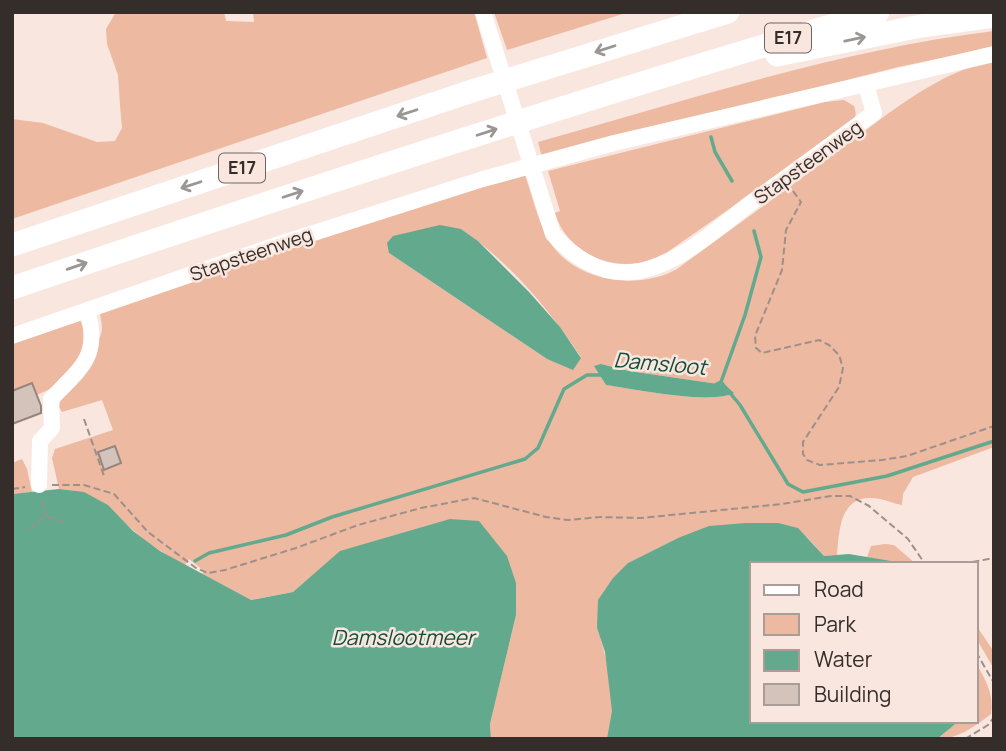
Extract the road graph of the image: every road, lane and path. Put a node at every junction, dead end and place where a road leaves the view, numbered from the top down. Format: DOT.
graph roads {
  1 [pos="483,12"];
  2 [pos="699,12"];
  3 [pos="728,12"];
  4 [pos="878,12"];
  5 [pos="994,16"];
  6 [pos="670,29"];
  7 [pos="994,54"];
  8 [pos="698,65"];
  9 [pos="866,85"];
  10 [pos="785,179"];
  11 [pos="12,245"];
  12 [pos="12,288"];
  13 [pos="88,310"];
  14 [pos="12,336"];
  15 [pos="84,419"];
  16 [pos="994,426"];
  17 [pos="104,476"];
  18 [pos="39,485"];
  19 [pos="12,489"];
  20 [pos="46,516"];
  21 [pos="65,522"];
  22 [pos="30,529"];
  23 [pos="994,558"];
  24 [pos="924,562"];
  25 [pos="973,562"];
  26 [pos="978,655"];
  27 [pos="994,683"];
  28 [pos="994,717"];
  29 [pos="965,739"];
  1 -- 10 [label="street, Stapsteenweg"];
  2 -- 6 [label="highway"];
  3 -- 6 [label="highway, E17"];
  4 -- 8 [label="highway, E17"];
  8 -- 5 [label="highway, one-way"];
  6 -- 11 [label="highway, E17, one-way"];
  7 -- 9 [label="street"];
  12 -- 8 [label="highway, E17, one-way"];
  9 -- 10 [label="street, Stapsteenweg"];
  9 -- 13 [label="street, Stapsteenweg"];
  10 -- 16 [label="path"];
  13 -- 14 [label="street, Stapsteenweg"];
  13 -- 18 [label="street"];
  15 -- 17 [label="path"];
  18 -- 19 [label="path"];
  18 -- 20 [label="path"];
  18 -- 24 [label="path"];
  20 -- 21 [label="path"];
  20 -- 22 [label="path"];
  23 -- 25 [label="path"];
  26 -- 27 [label="path"];
  28 -- 29 [label="path"];
}
